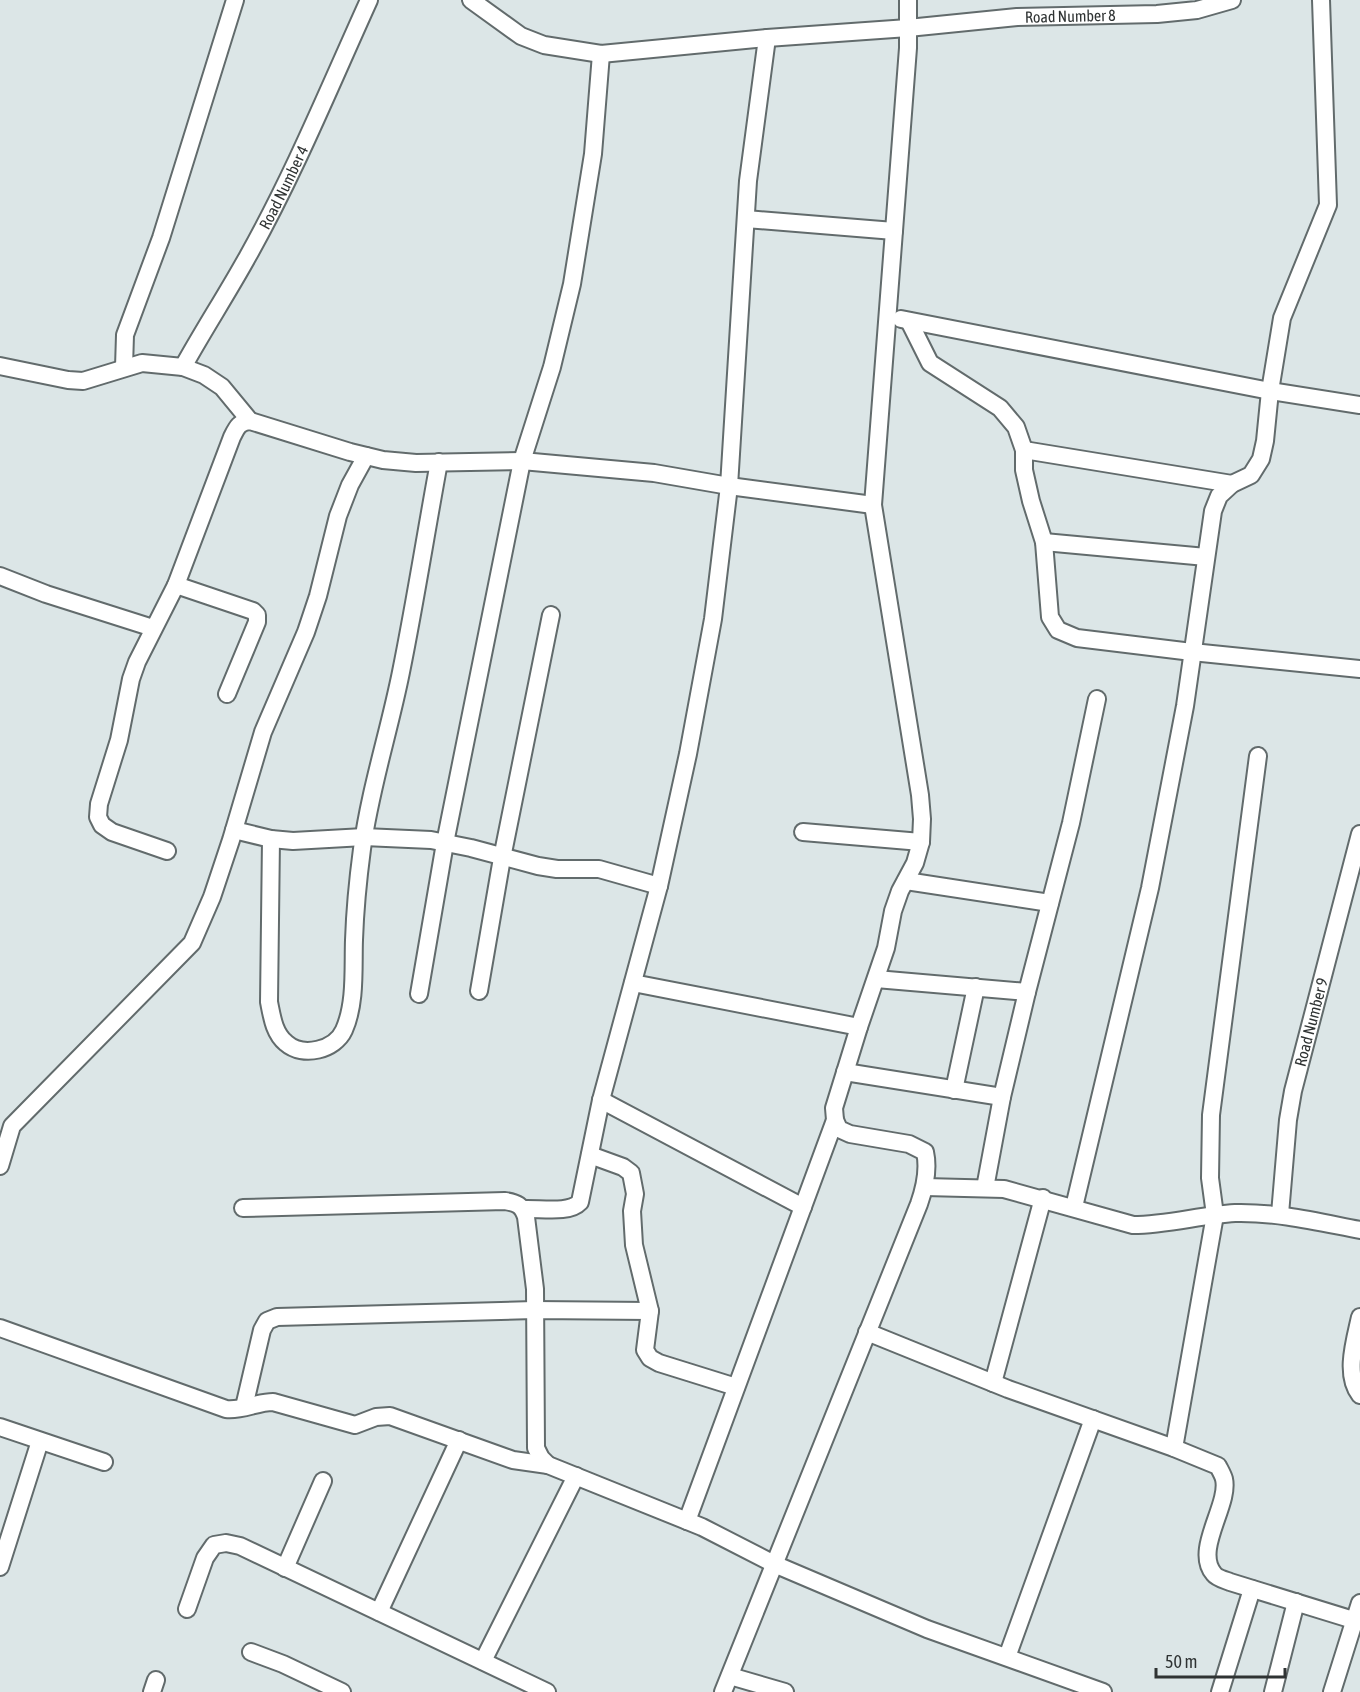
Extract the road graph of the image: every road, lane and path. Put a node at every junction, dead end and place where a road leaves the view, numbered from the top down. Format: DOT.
graph roads {
  1 [pos="235,0"];
  2 [pos="369,0"];
  3 [pos="471,0"];
  4 [pos="908,0"];
  5 [pos="1232,0"];
  6 [pos="1321,0"];
  7 [pos="908,28"];
  8 [pos="766,38"];
  9 [pos="601,54"];
  10 [pos="746,219"];
  11 [pos="894,231"];
  12 [pos="887,317"];
  13 [pos="909,321"];
  14 [pos="0,366"];
  15 [pos="124,367"];
  16 [pos="183,367"];
  17 [pos="1270,391"];
  18 [pos="1360,405"];
  19 [pos="250,422"];
  20 [pos="1024,450"];
  21 [pos="366,456"];
  22 [pos="522,461"];
  23 [pos="439,462"];
  24 [pos="1232,484"];
  25 [pos="729,486"];
  26 [pos="873,505"];
  27 [pos="1044,542"];
  28 [pos="1206,556"];
  29 [pos="0,576"];
  30 [pos="176,585"];
  31 [pos="551,615"];
  32 [pos="153,628"];
  33 [pos="1192,652"];
  34 [pos="1360,669"];
  35 [pos="227,694"];
  36 [pos="1097,699"];
  37 [pos="1258,756"];
  38 [pos="234,830"];
  39 [pos="803,832"];
  40 [pos="1360,834"];
  41 [pos="364,837"];
  42 [pos="271,839"];
  43 [pos="921,842"];
  44 [pos="445,843"];
  45 [pos="166,851"];
  46 [pos="502,858"];
  47 [pos="906,881"];
  48 [pos="659,886"];
  49 [pos="1050,903"];
  50 [pos="876,979"];
  51 [pos="633,983"];
  52 [pos="976,987"];
  53 [pos="479,991"];
  54 [pos="1027,992"];
  55 [pos="419,994"];
  56 [pos="859,1028"];
  57 [pos="845,1072"];
  58 [pos="954,1089"];
  59 [pos="1002,1097"];
  60 [pos="601,1100"];
  61 [pos="835,1120"];
  62 [pos="590,1155"];
  63 [pos="0,1166"];
  64 [pos="925,1186"];
  65 [pos="985,1188"];
  66 [pos="1043,1198"];
  67 [pos="803,1207"];
  68 [pos="243,1208"];
  69 [pos="1074,1208"];
  70 [pos="523,1209"];
  71 [pos="1280,1214"];
  72 [pos="1215,1215"];
  73 [pos="1360,1230"];
  74 [pos="534,1310"];
  75 [pos="650,1311"];
  76 [pos="1360,1317"];
  77 [pos="0,1328"];
  78 [pos="867,1332"];
  79 [pos="993,1383"];
  80 [pos="736,1387"];
  81 [pos="1360,1395"];
  82 [pos="244,1407"];
  83 [pos="1094,1419"];
  84 [pos="0,1427"];
  85 [pos="459,1440"];
  86 [pos="40,1441"];
  87 [pos="1174,1448"];
  88 [pos="105,1462"];
  89 [pos="548,1465"];
  90 [pos="576,1476"];
  91 [pos="323,1481"];
  92 [pos="687,1521"];
  93 [pos="4,1541"];
  94 [pos="774,1564"];
  95 [pos="0,1567"];
  96 [pos="285,1568"];
  97 [pos="1252,1589"];
  98 [pos="1296,1602"];
  99 [pos="1360,1603"];
  100 [pos="187,1609"];
  101 [pos="379,1612"];
  102 [pos="1357,1621"];
  103 [pos="251,1652"];
  104 [pos="1007,1657"];
  105 [pos="483,1661"];
  106 [pos="730,1676"];
  107 [pos="342,1692"];
  108 [pos="547,1692"];
  109 [pos="723,1692"];
  110 [pos="785,1692"];
  111 [pos="1103,1692"];
  112 [pos="1220,1692"];
  113 [pos="1273,1692"];
  114 [pos="1332,1692"];
  1 -- 15 [label="street"];
  2 -- 16 [label="street, Road Number 4"];
  3 -- 9 [label="street, Road Number 8"];
  4 -- 7 [label="street"];
  5 -- 7 [label="street, Road Number 8"];
  6 -- 17 [label="street"];
  7 -- 8 [label="street, Road Number 8"];
  7 -- 11 [label="street"];
  8 -- 9 [label="street, Road Number 8"];
  8 -- 10 [label="street"];
  9 -- 22 [label="street"];
  10 -- 11 [label="street"];
  10 -- 25 [label="street"];
  11 -- 12 [label="street"];
  12 -- 13 [label="street"];
  12 -- 26 [label="street"];
  13 -- 17 [label="street"];
  13 -- 20 [label="street"];
  14 -- 15 [label="street"];
  15 -- 16 [label="street"];
  16 -- 19 [label="street"];
  17 -- 18 [label="street"];
  17 -- 24 [label="street"];
  19 -- 21 [label="street"];
  19 -- 30 [label="street"];
  20 -- 24 [label="street"];
  20 -- 27 [label="street"];
  21 -- 23 [label="street"];
  21 -- 38 [label="street"];
  22 -- 23 [label="street"];
  22 -- 25 [label="street"];
  22 -- 44 [label="street"];
  23 -- 41 [label="street"];
  24 -- 28 [label="street"];
  25 -- 26 [label="street"];
  25 -- 48 [label="street"];
  26 -- 43 [label="street"];
  27 -- 28 [label="street"];
  27 -- 33 [label="street"];
  28 -- 33 [label="street"];
  29 -- 32 [label="street"];
  30 -- 32 [label="street"];
  30 -- 35 [label="street"];
  31 -- 46 [label="street"];
  32 -- 45 [label="street"];
  33 -- 34 [label="street"];
  33 -- 69 [label="street"];
  36 -- 49 [label="street"];
  37 -- 72 [label="street"];
  38 -- 42 [label="street"];
  38 -- 63 [label="street"];
  39 -- 43 [label="street"];
  40 -- 71 [label="street, Road Number 9"];
  41 -- 42 [label="street"];
  41 -- 42 [label="street"];
  41 -- 44 [label="street"];
  43 -- 47 [label="street"];
  44 -- 46 [label="street"];
  44 -- 55 [label="street"];
  46 -- 48 [label="street"];
  46 -- 53 [label="street"];
  47 -- 49 [label="street"];
  47 -- 50 [label="street"];
  48 -- 51 [label="street"];
  49 -- 54 [label="street"];
  50 -- 52 [label="street"];
  50 -- 56 [label="street"];
  51 -- 56 [label="street"];
  51 -- 60 [label="street"];
  52 -- 54 [label="street"];
  52 -- 58 [label="street"];
  54 -- 59 [label="street"];
  56 -- 57 [label="street"];
  57 -- 58 [label="street"];
  57 -- 61 [label="street"];
  58 -- 59 [label="street"];
  59 -- 65 [label="street"];
  60 -- 62 [label="street"];
  60 -- 67 [label="street"];
  61 -- 64 [label="street"];
  61 -- 67 [label="street"];
  62 -- 70 [label="street"];
  62 -- 75 [label="street"];
  64 -- 65 [label="street"];
  64 -- 78 [label="street"];
  65 -- 66 [label="street"];
  66 -- 69 [label="street"];
  66 -- 79 [label="street"];
  67 -- 80 [label="street"];
  68 -- 70 [label="street"];
  69 -- 72 [label="street"];
  70 -- 74 [label="street"];
  71 -- 72 [label="street"];
  71 -- 73 [label="street"];
  72 -- 87 [label="street"];
  74 -- 75 [label="street"];
  74 -- 82 [label="street"];
  74 -- 89 [label="street"];
  75 -- 80 [label="street"];
  76 -- 81 [label="street"];
  77 -- 82 [label="street"];
  78 -- 79 [label="street"];
  78 -- 94 [label="street"];
  79 -- 83 [label="street"];
  80 -- 92 [label="street"];
  82 -- 85 [label="street"];
  83 -- 87 [label="street"];
  83 -- 104 [label="street"];
  84 -- 86 [label="street"];
  85 -- 89 [label="street"];
  85 -- 101 [label="street"];
  86 -- 88 [label="street"];
  86 -- 93 [label="street"];
  87 -- 97 [label="street"];
  89 -- 90 [label="street"];
  90 -- 92 [label="street"];
  90 -- 105 [label="street"];
  91 -- 96 [label="street"];
  92 -- 94 [label="street"];
  93 -- 95 [label="street"];
  94 -- 104 [label="street"];
  94 -- 106 [label="street"];
  96 -- 100 [label="street"];
  96 -- 101 [label="street"];
  97 -- 98 [label="street"];
  97 -- 112 [label="street"];
  98 -- 102 [label="street"];
  98 -- 113 [label="street"];
  99 -- 102 [label="street"];
  101 -- 105 [label="street"];
  102 -- 114 [label="street"];
  103 -- 107 [label="street"];
  104 -- 111 [label="street"];
  105 -- 108 [label="street"];
  106 -- 109 [label="street"];
  106 -- 110 [label="street"];
}
